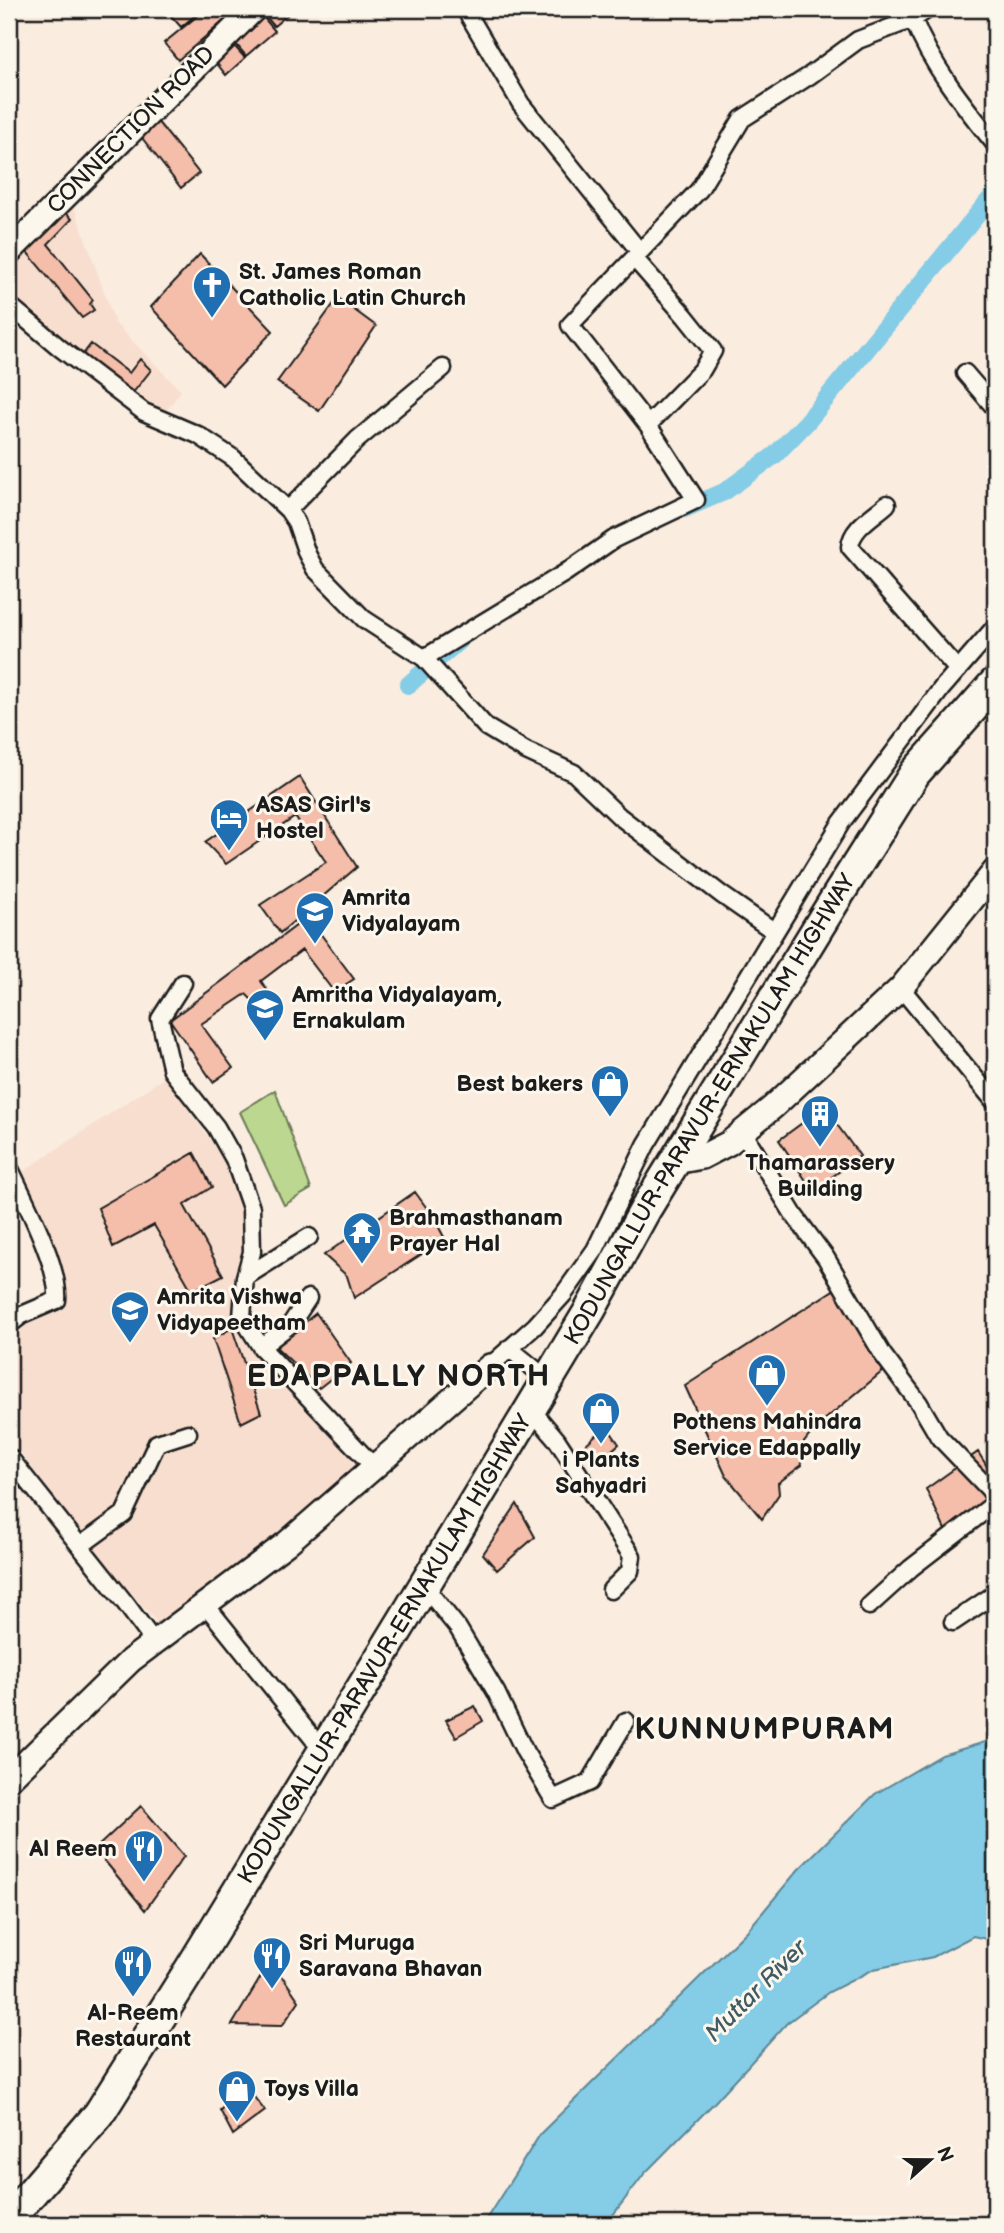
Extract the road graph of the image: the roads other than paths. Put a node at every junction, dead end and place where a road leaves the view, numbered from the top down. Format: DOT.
graph roads {
  1 [pos="465,9"];
  2 [pos="928,9"];
  3 [pos="242,13"];
  4 [pos="913,19"];
  5 [pos="995,144"];
  6 [pos="9,252"];
  7 [pos="637,256"];
  8 [pos="9,305"];
  9 [pos="443,368"];
  10 [pos="965,373"];
  11 [pos="995,408"];
  12 [pos="648,425"];
  13 [pos="887,504"];
  14 [pos="288,510"];
  15 [pos="995,627"];
  16 [pos="430,664"];
  17 [pos="958,670"];
  18 [pos="995,682"];
  19 [pos="995,871"];
  20 [pos="775,932"];
  21 [pos="183,983"];
  22 [pos="901,988"];
  23 [pos="995,1102"];
  24 [pos="743,1132"];
  25 [pos="675,1162"];
  26 [pos="9,1167"];
  27 [pos="309,1237"];
  28 [pos="605,1258"];
  29 [pos="245,1277"];
  30 [pos="308,1298"];
  31 [pos="9,1325"];
  32 [pos="261,1347"];
  33 [pos="509,1348"];
  34 [pos="490,1366"];
  35 [pos="548,1380"];
  36 [pos="530,1408"];
  37 [pos="188,1433"];
  38 [pos="9,1457"];
  39 [pos="374,1467"];
  40 [pos="995,1501"];
  41 [pos="80,1546"];
  42 [pos="424,1586"];
  43 [pos="611,1590"];
  44 [pos="995,1594"];
  45 [pos="205,1604"];
  46 [pos="869,1606"];
  47 [pos="953,1622"];
  48 [pos="154,1642"];
  49 [pos="626,1721"];
  50 [pos="323,1751"];
  51 [pos="9,1779"];
  52 [pos="9,2219"];
  1 -- 7 [label="street"];
  2 -- 4 [label="street"];
  3 -- 6 [label="street, CONNECTION ROAD"];
  4 -- 5 [label="street"];
  4 -- 7 [label="street"];
  7 -- 12 [label="street"];
  7 -- 12 [label="street"];
  8 -- 14 [label="street"];
  9 -- 14 [label="street"];
  10 -- 11 [label="street"];
  12 -- 16 [label="street"];
  13 -- 17 [label="street"];
  14 -- 16 [label="street"];
  15 -- 17 [label="street"];
  16 -- 20 [label="street"];
  17 -- 20 [label="street"];
  18 -- 25 [label="highway, KODUNGALLUR-PARAVUR-ERNAKULAM HIGHWAY"];
  19 -- 22 [label="street"];
  20 -- 28 [label="street"];
  21 -- 29 [label="street"];
  22 -- 23 [label="street"];
  22 -- 24 [label="street"];
  24 -- 25 [label="street"];
  24 -- 40 [label="street"];
  25 -- 28 [label="highway, KODUNGALLUR-PARAVUR-ERNAKULAM HIGHWAY"];
  26 -- 31 [label="street"];
  27 -- 29 [label="street"];
  28 -- 33 [label="street"];
  28 -- 35 [label="highway, KODUNGALLUR-PARAVUR-ERNAKULAM HIGHWAY"];
  29 -- 32 [label="street"];
  30 -- 32 [label="street"];
  32 -- 39 [label="street"];
  33 -- 34 [label="street"];
  33 -- 35 [label="street"];
  34 -- 39 [label="street"];
  35 -- 36 [label="highway, KODUNGALLUR-PARAVUR-ERNAKULAM HIGHWAY"];
  36 -- 42 [label="highway, KODUNGALLUR-PARAVUR-ERNAKULAM HIGHWAY"];
  36 -- 43 [label="street"];
  37 -- 41 [label="street"];
  38 -- 41 [label="street"];
  39 -- 45 [label="street"];
  40 -- 46 [label="street"];
  41 -- 48 [label="street"];
  42 -- 49 [label="street"];
  42 -- 50 [label="highway, KODUNGALLUR-PARAVUR-ERNAKULAM HIGHWAY"];
  44 -- 47 [label="street"];
  45 -- 48 [label="street"];
  45 -- 50 [label="street"];
  48 -- 51 [label="street"];
  50 -- 52 [label="highway, KODUNGALLUR-PARAVUR-ERNAKULAM HIGHWAY"];
}
